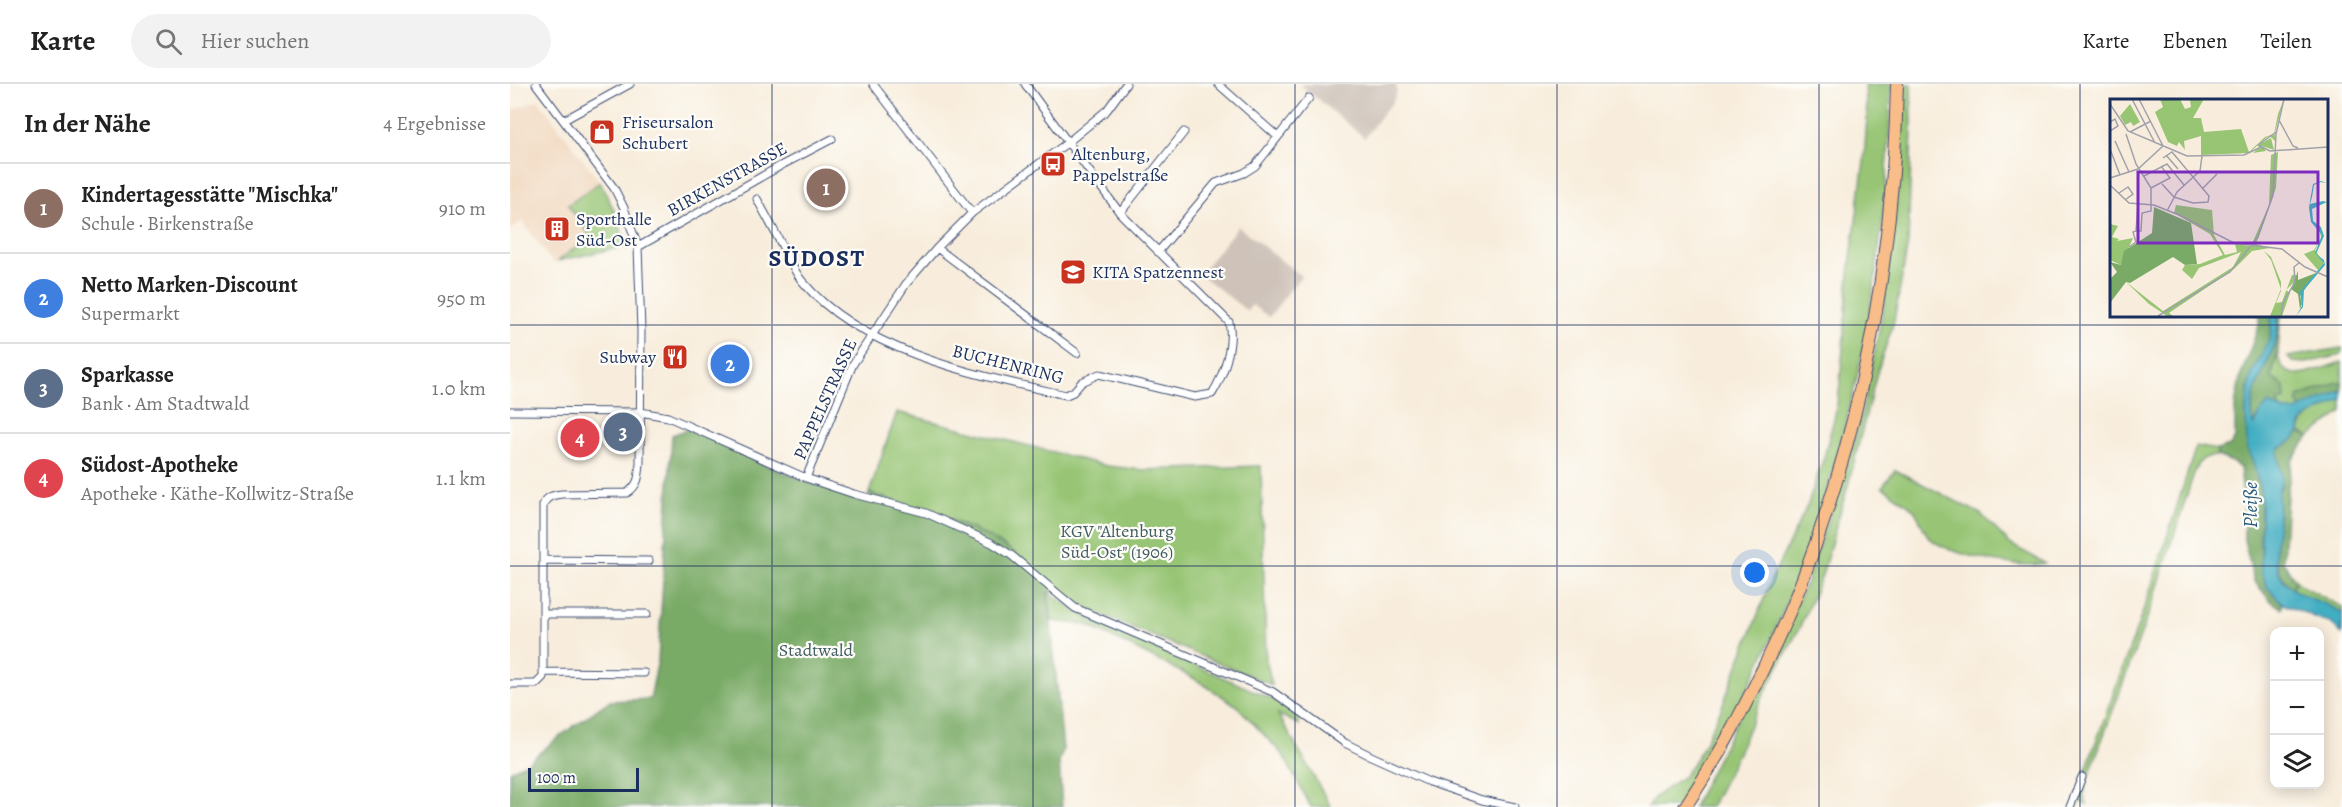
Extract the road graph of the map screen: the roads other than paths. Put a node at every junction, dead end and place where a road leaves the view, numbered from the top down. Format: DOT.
graph roads {
  1 [pos="536,84"];
  2 [pos="630,84"];
  3 [pos="873,84"];
  4 [pos="1025,84"];
  5 [pos="1126,84"];
  6 [pos="1218,84"];
  7 [pos="1897,84"];
  8 [pos="1309,98"];
  9 [pos="564,120"];
  10 [pos="1184,132"];
  11 [pos="1278,137"];
  12 [pos="832,140"];
  13 [pos="1067,143"];
  14 [pos="757,199"];
  15 [pos="972,213"];
  16 [pos="1120,213"];
  17 [pos="638,247"];
  18 [pos="937,248"];
  19 [pos="1158,252"];
  20 [pos="870,336"];
  21 [pos="1077,353"];
  22 [pos="510,411"];
  23 [pos="640,412"];
  24 [pos="806,478"];
  25 [pos="543,560"];
  26 [pos="649,561"];
  27 [pos="544,614"];
  28 [pos="647,614"];
  29 [pos="543,672"];
  30 [pos="645,673"];
  31 [pos="510,684"];
  32 [pos="2082,777"];
  33 [pos="1515,807"];
  34 [pos="1685,807"];
  35 [pos="2070,807"];
  1 -- 9 [label="street"];
  2 -- 9 [label="street"];
  3 -- 15 [label="street"];
  4 -- 13 [label="street, BUCHENRING"];
  5 -- 13 [label="street, PAPPELSTRASSE"];
  6 -- 11 [label="street"];
  7 -- 34 [label="highway"];
  8 -- 11 [label="street"];
  9 -- 17 [label="street"];
  10 -- 16 [label="street"];
  11 -- 19 [label="street"];
  12 -- 17 [label="street, BIRKENSTRASSE"];
  13 -- 15 [label="street, PAPPELSTRASSE"];
  13 -- 16 [label="street, BUCHENRING"];
  14 -- 20 [label="street, BIRKENSTRASSE"];
  15 -- 18 [label="street, PAPPELSTRASSE"];
  16 -- 19 [label="street, BUCHENRING"];
  17 -- 23 [label="street"];
  18 -- 20 [label="street, PAPPELSTRASSE"];
  18 -- 21 [label="street"];
  19 -- 20 [label="street, BUCHENRING"];
  20 -- 24 [label="street, PAPPELSTRASSE"];
  22 -- 23 [label="street"];
  23 -- 24 [label="street"];
  23 -- 25 [label="street"];
  24 -- 33 [label="street"];
  25 -- 26 [label="street"];
  25 -- 27 [label="street"];
  27 -- 28 [label="street"];
  27 -- 29 [label="street"];
  29 -- 30 [label="street"];
  29 -- 31 [label="street"];
  32 -- 35 [label="street"];
}
